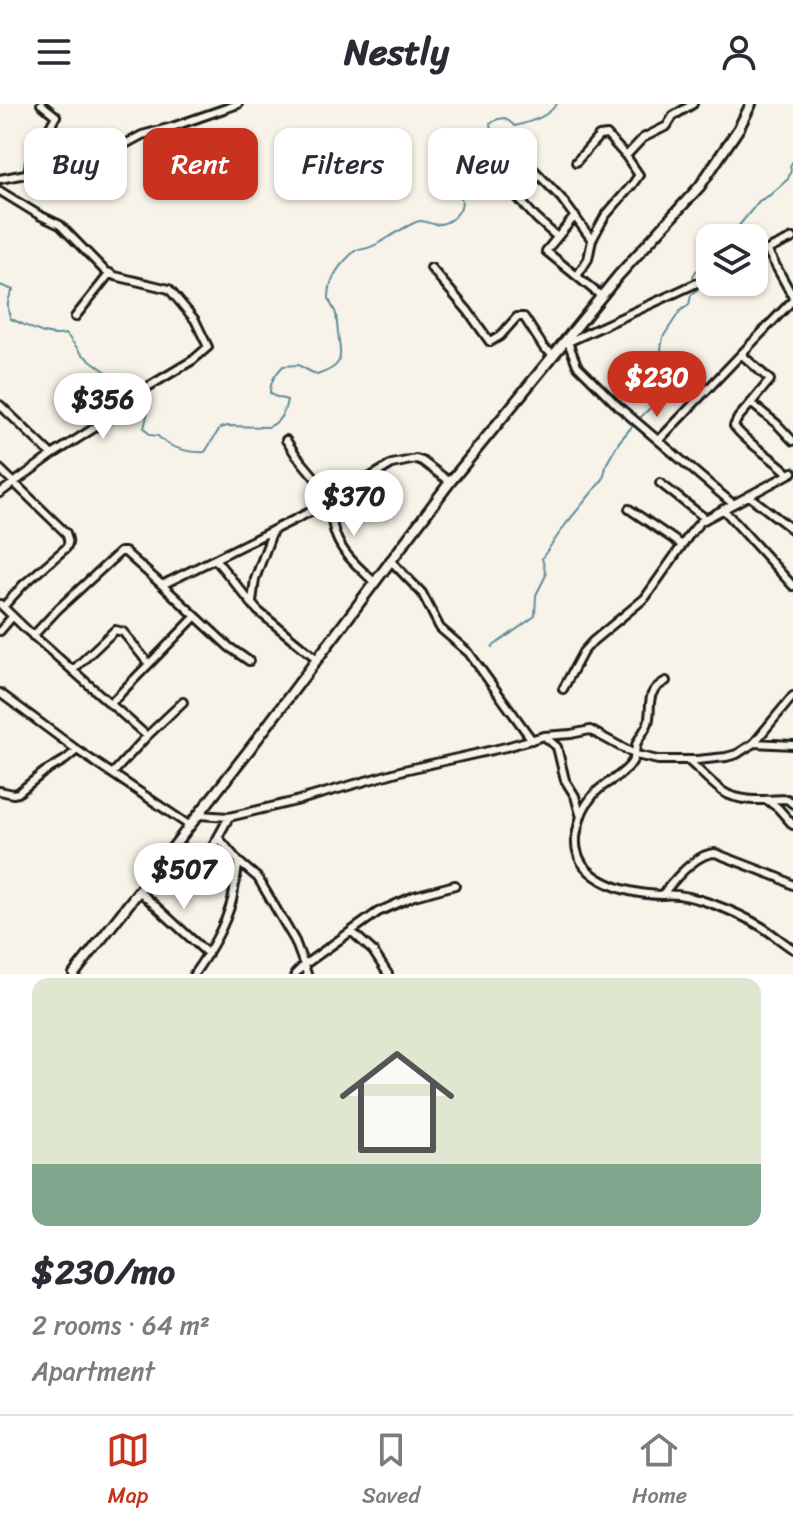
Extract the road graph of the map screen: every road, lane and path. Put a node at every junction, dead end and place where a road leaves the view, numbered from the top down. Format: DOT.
graph roads {
  1 [pos="41,104"];
  2 [pos="238,104"];
  3 [pos="693,104"];
  4 [pos="739,104"];
  5 [pos="750,107"];
  6 [pos="49,128"];
  7 [pos="127,143"];
  8 [pos="626,156"];
  9 [pos="576,162"];
  10 [pos="24,175"];
  11 [pos="0,179"];
  12 [pos="0,191"];
  13 [pos="575,216"];
  14 [pos="557,237"];
  15 [pos="793,238"];
  16 [pos="592,240"];
  17 [pos="768,250"];
  18 [pos="768,252"];
  19 [pos="431,268"];
  20 [pos="110,273"];
  21 [pos="577,276"];
  22 [pos="696,284"];
  23 [pos="601,296"];
  24 [pos="793,298"];
  25 [pos="75,317"];
  26 [pos="560,348"];
  27 [pos="741,354"];
  28 [pos="751,403"];
  29 [pos="0,405"];
  30 [pos="286,440"];
  31 [pos="659,440"];
  32 [pos="793,441"];
  33 [pos="52,455"];
  34 [pos="0,469"];
  35 [pos="791,473"];
  36 [pos="15,482"];
  37 [pos="450,482"];
  38 [pos="660,483"];
  39 [pos="0,493"];
  40 [pos="749,496"];
  41 [pos="333,499"];
  42 [pos="326,504"];
  43 [pos="733,504"];
  44 [pos="629,509"];
  45 [pos="723,509"];
  46 [pos="706,519"];
  47 [pos="273,530"];
  48 [pos="793,530"];
  49 [pos="682,545"];
  50 [pos="215,559"];
  51 [pos="390,560"];
  52 [pos="374,582"];
  53 [pos="162,585"];
  54 [pos="793,586"];
  55 [pos="252,602"];
  56 [pos="2,605"];
  57 [pos="12,617"];
  58 [pos="195,617"];
  59 [pos="0,631"];
  60 [pos="33,636"];
  61 [pos="317,659"];
  62 [pos="249,661"];
  63 [pos="149,664"];
  64 [pos="73,670"];
  65 [pos="666,681"];
  66 [pos="563,689"];
  67 [pos="0,693"];
  68 [pos="793,696"];
  69 [pos="183,702"];
  70 [pos="110,704"];
  71 [pos="147,736"];
  72 [pos="544,736"];
  73 [pos="532,740"];
  74 [pos="754,743"];
  75 [pos="793,745"];
  76 [pos="77,750"];
  77 [pos="636,755"];
  78 [pos="688,760"];
  79 [pos="113,773"];
  80 [pos="0,791"];
  81 [pos="767,800"];
  82 [pos="793,804"];
  83 [pos="580,814"];
  84 [pos="199,815"];
  85 [pos="229,817"];
  86 [pos="793,825"];
  87 [pos="190,826"];
  88 [pos="218,837"];
  89 [pos="239,862"];
  90 [pos="455,885"];
  91 [pos="793,885"];
  92 [pos="139,891"];
  93 [pos="187,893"];
  94 [pos="662,895"];
  95 [pos="351,931"];
  96 [pos="793,949"];
  97 [pos="208,954"];
  98 [pos="304,965"];
  99 [pos="74,974"];
  100 [pos="194,974"];
  101 [pos="295,974"];
  102 [pos="307,974"];
  103 [pos="388,974"];
  1 -- 6 [label="street"];
  2 -- 7 [label="street"];
  3 -- 8 [label="street"];
  4 -- 5 [label="street"];
  5 -- 23 [label="main road"];
  8 -- 9 [label="street"];
  8 -- 16 [label="street"];
  10 -- 11 [label="street"];
  12 -- 20 [label="street"];
  13 -- 14 [label="street"];
  13 -- 14 [label="street"];
  13 -- 16 [label="street"];
  14 -- 21 [label="street"];
  15 -- 17 [label="street"];
  16 -- 21 [label="street"];
  18 -- 24 [label="street"];
  19 -- 26 [label="street"];
  20 -- 25 [label="street"];
  20 -- 33 [label="street"];
  21 -- 23 [label="street"];
  22 -- 26 [label="street"];
  23 -- 26 [label="main road"];
  24 -- 27 [label="street"];
  26 -- 31 [label="street"];
  26 -- 37 [label="main road"];
  27 -- 28 [label="street"];
  27 -- 31 [label="street"];
  28 -- 32 [label="street"];
  28 -- 35 [label="street"];
  29 -- 33 [label="street"];
  30 -- 41 [label="street"];
  31 -- 43 [label="street"];
  33 -- 36 [label="street"];
  34 -- 36 [label="street"];
  35 -- 40 [label="street"];
  36 -- 39 [label="street"];
  36 -- 56 [label="street"];
  37 -- 41 [label="street"];
  37 -- 51 [label="main road"];
  38 -- 46 [label="street"];
  40 -- 43 [label="street"];
  40 -- 48 [label="street"];
  41 -- 42 [label="street"];
  42 -- 47 [label="street"];
  42 -- 52 [label="street"];
  43 -- 45 [label="street"];
  44 -- 49 [label="street"];
  45 -- 46 [label="street"];
  45 -- 54 [label="street"];
  46 -- 49 [label="street"];
  47 -- 50 [label="street"];
  47 -- 55 [label="street"];
  49 -- 66 [label="street"];
  50 -- 53 [label="street"];
  50 -- 55 [label="street"];
  51 -- 52 [label="main road"];
  51 -- 73 [label="street"];
  52 -- 61 [label="main road"];
  53 -- 58 [label="street"];
  53 -- 60 [label="street"];
  55 -- 61 [label="street"];
  56 -- 57 [label="street"];
  57 -- 59 [label="street"];
  57 -- 60 [label="street"];
  58 -- 62 [label="street"];
  58 -- 63 [label="street"];
  60 -- 64 [label="street"];
  61 -- 84 [label="main road"];
  63 -- 64 [label="street"];
  63 -- 70 [label="street"];
  64 -- 70 [label="street"];
  65 -- 77 [label="street"];
  67 -- 76 [label="street"];
  68 -- 74 [label="street"];
  69 -- 71 [label="street"];
  70 -- 71 [label="street"];
  71 -- 79 [label="street"];
  72 -- 73 [label="street"];
  72 -- 77 [label="street"];
  72 -- 83 [label="street"];
  73 -- 85 [label="street"];
  74 -- 75 [label="street"];
  74 -- 78 [label="street"];
  76 -- 79 [label="street"];
  76 -- 80 [label="street"];
  77 -- 78 [label="street"];
  77 -- 83 [label="street"];
  78 -- 81 [label="street"];
  79 -- 87 [label="street"];
  81 -- 82 [label="street"];
  81 -- 86 [label="street"];
  83 -- 94 [label="street"];
  84 -- 85 [label="street"];
  84 -- 87 [label="main road"];
  85 -- 88 [label="street"];
  87 -- 92 [label="main road"];
  88 -- 89 [label="street"];
  88 -- 93 [label="street"];
  89 -- 97 [label="street"];
  89 -- 98 [label="street"];
  90 -- 95 [label="street"];
  91 -- 94 [label="street"];
  92 -- 97 [label="street"];
  92 -- 99 [label="main road"];
  94 -- 96 [label="street"];
  95 -- 98 [label="street"];
  95 -- 103 [label="street"];
  97 -- 100 [label="street"];
  98 -- 101 [label="street"];
  98 -- 102 [label="street"];
}
